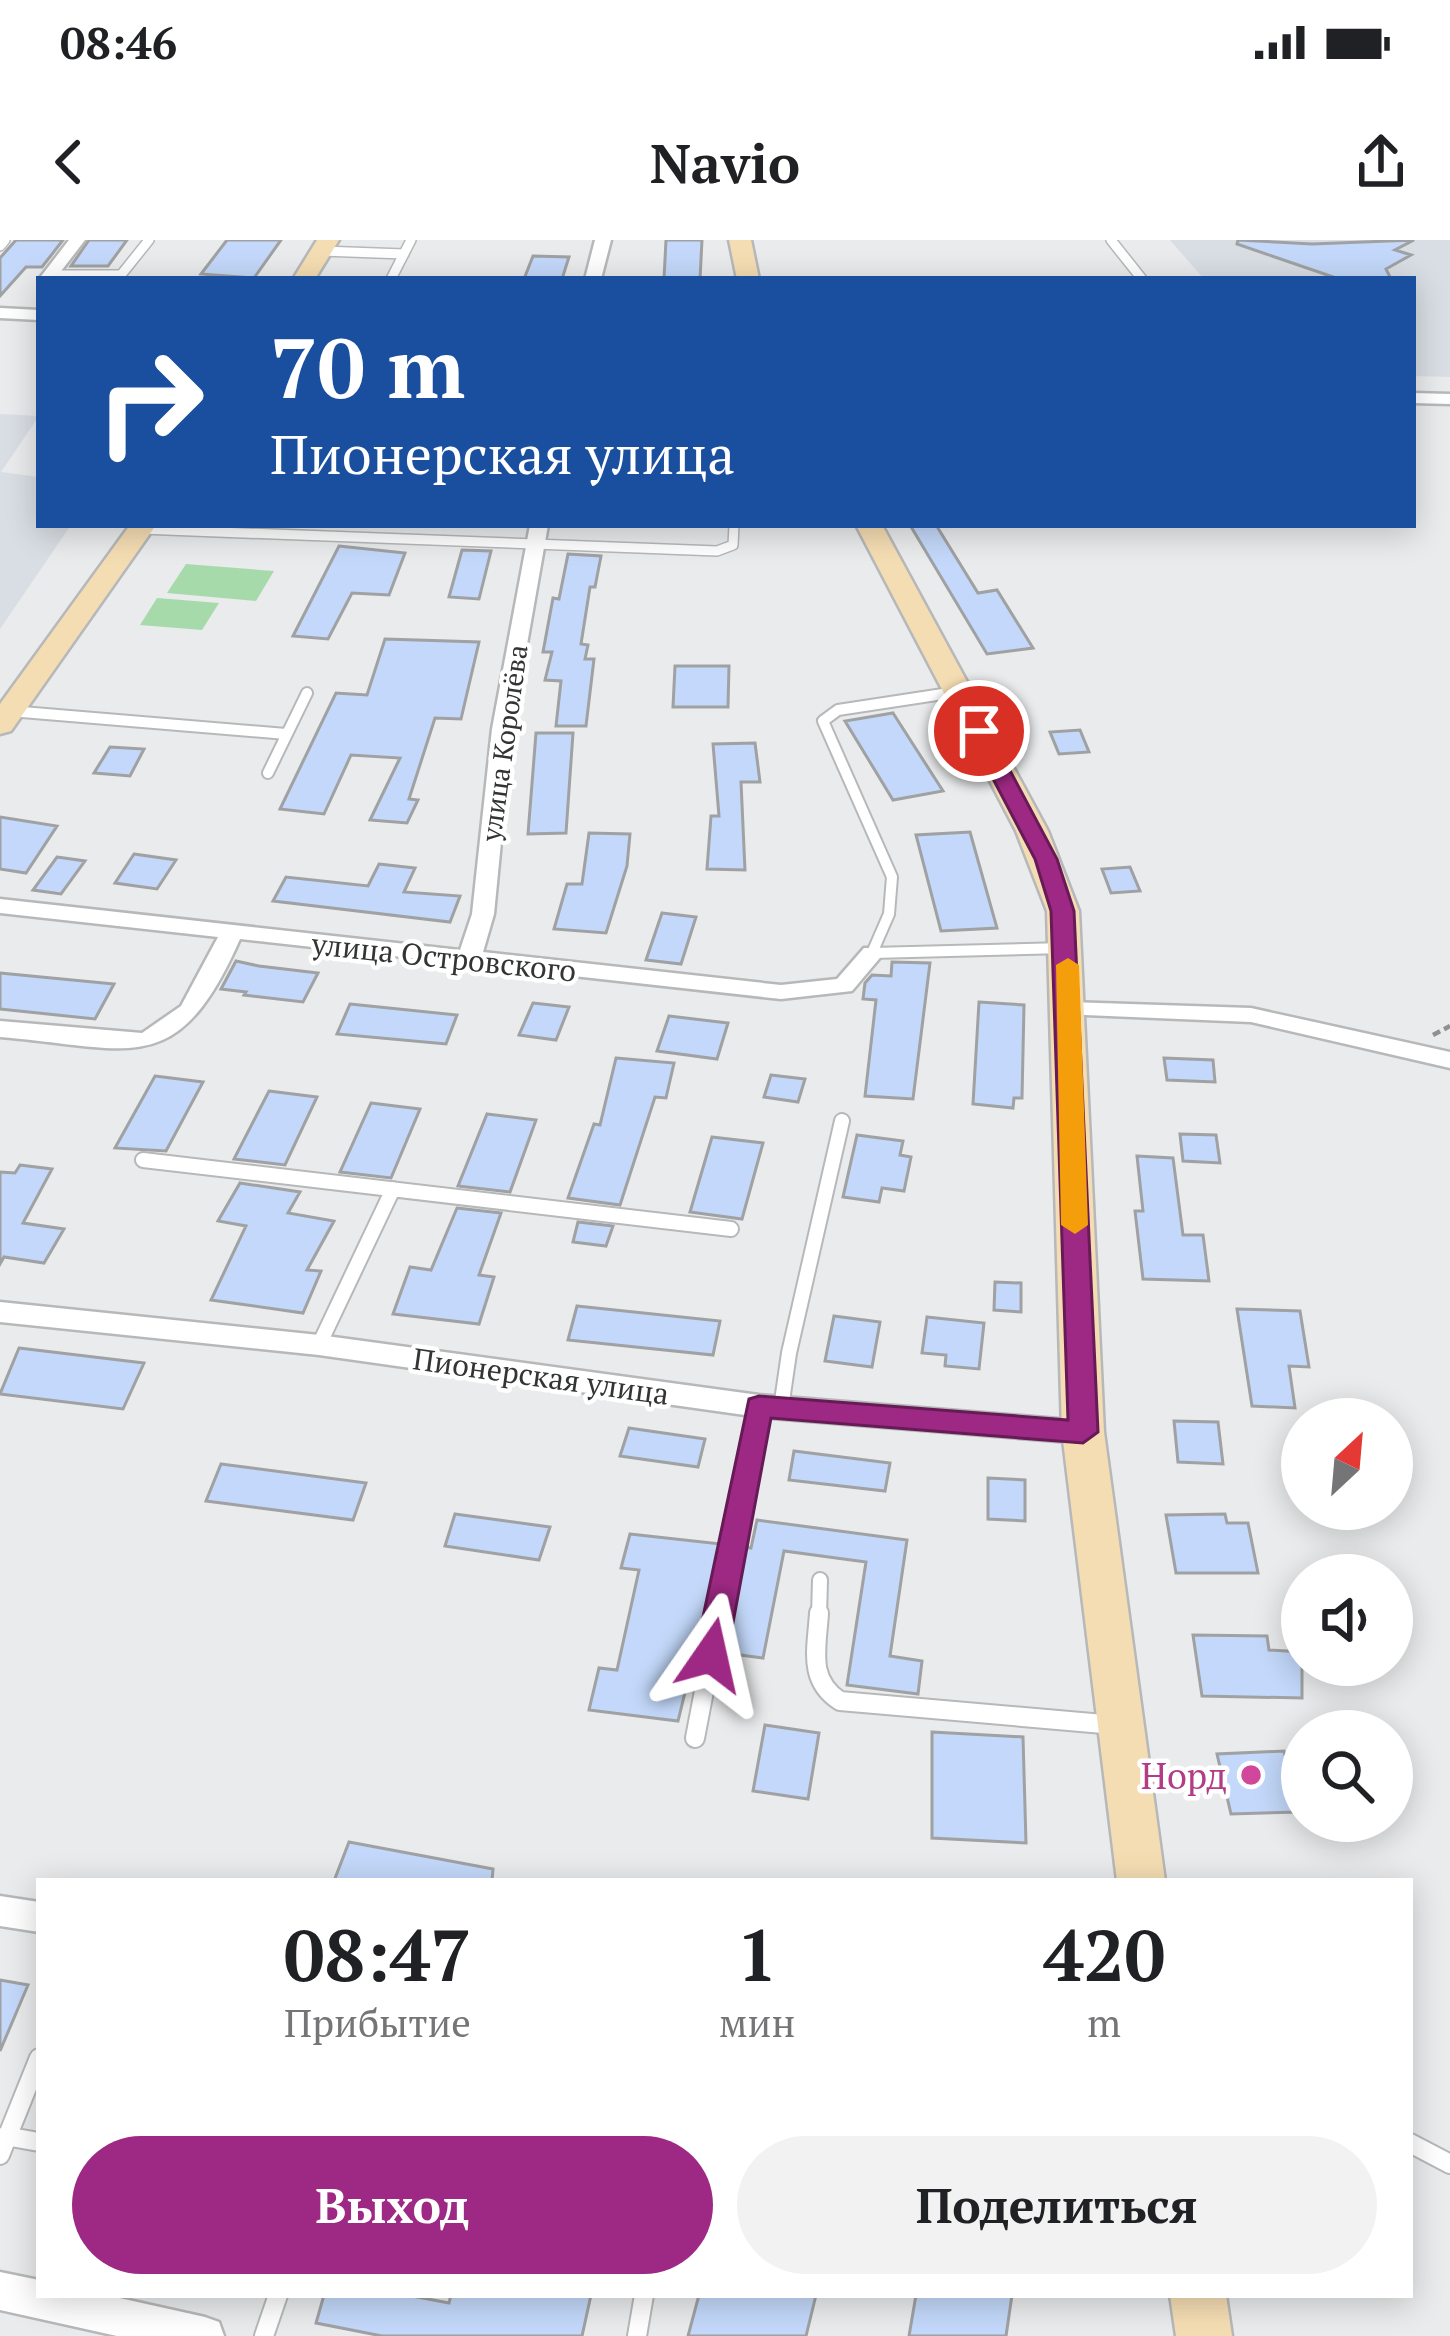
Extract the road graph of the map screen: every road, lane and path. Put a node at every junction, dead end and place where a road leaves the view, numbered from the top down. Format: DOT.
graph roads {
  1 [pos="76,240"];
  2 [pos="149,240"];
  3 [pos="411,240"];
  4 [pos="603,240"];
  5 [pos="740,240"];
  6 [pos="1111,240"];
  7 [pos="325,245"];
  8 [pos="404,254"];
  9 [pos="50,276"];
  10 [pos="86,276"];
  11 [pos="306,276"];
  12 [pos="393,276"];
  13 [pos="593,276"];
  14 [pos="747,276"];
  15 [pos="1140,276"];
  16 [pos="0,313"];
  17 [pos="30,314"];
  18 [pos="1416,398"];
  19 [pos="1450,399"];
  20 [pos="141,528"];
  21 [pos="186,528"];
  22 [pos="734,528"];
  23 [pos="871,528"];
  24 [pos="537,536"];
  25 [pos="956,692"];
  26 [pos="307,693"];
  27 [pos="5,718"];
  28 [pos="286,734"];
  29 [pos="268,773"];
  30 [pos="0,906"];
  31 [pos="232,932"];
  32 [pos="1067,948"];
  33 [pos="872,953"];
  34 [pos="469,959"];
  35 [pos="1069,1009"];
  36 [pos="0,1029"];
  37 [pos="1450,1060"];
  38 [pos="842,1121"];
  39 [pos="143,1160"];
  40 [pos="393,1189"];
  41 [pos="731,1229"];
  42 [pos="0,1312"];
  43 [pos="319,1345"];
  44 [pos="770,1407"];
  45 [pos="1083,1432"];
  46 [pos="820,1580"];
  47 [pos="1120,1725"];
  48 [pos="695,1738"];
  49 [pos="1141,1878"];
  50 [pos="0,1911"];
  51 [pos="36,1917"];
  52 [pos="36,2065"];
  53 [pos="36,2142"];
  54 [pos="3,2146"];
  55 [pos="1413,2146"];
  56 [pos="1450,2164"];
  57 [pos="2,2297"];
  58 [pos="277,2298"];
  59 [pos="644,2298"];
  60 [pos="1198,2298"];
  61 [pos="205,2336"];
  62 [pos="264,2336"];
  63 [pos="638,2336"];
  64 [pos="1204,2336"];
  1 -- 9 [label="street"];
  2 -- 10 [label="lane"];
  3 -- 8 [label="lane"];
  4 -- 13 [label="street"];
  5 -- 14 [label="main road"];
  6 -- 15 [label="lane"];
  7 -- 8 [label="lane"];
  7 -- 11 [label="main road"];
  8 -- 12 [label="lane"];
  16 -- 17 [label="street"];
  18 -- 19 [label="street"];
  20 -- 27 [label="main road"];
  21 -- 24 [label="lane"];
  22 -- 24 [label="lane"];
  23 -- 25 [label="main road"];
  24 -- 34 [label="street, улица Королёва"];
  25 -- 32 [label="main road"];
  25 -- 33 [label="lane"];
  26 -- 28 [label="lane"];
  27 -- 28 [label="lane"];
  28 -- 29 [label="lane"];
  30 -- 31 [label="street, улица Островского"];
  31 -- 34 [label="street, улица Островского"];
  31 -- 36 [label="street"];
  32 -- 33 [label="lane"];
  32 -- 35 [label="main road"];
  33 -- 34 [label="street, улица Островского"];
  35 -- 37 [label="street"];
  35 -- 45 [label="main road"];
  38 -- 44 [label="lane"];
  39 -- 40 [label="lane"];
  40 -- 41 [label="lane"];
  40 -- 43 [label="lane"];
  42 -- 43 [label="street, Пионерская улица"];
  43 -- 44 [label="street, Пионерская улица"];
  44 -- 45 [label="street, Пионерская улица"];
  44 -- 48 [label="lane"];
  45 -- 47 [label="main road"];
  46 -- 47 [label="lane"];
  47 -- 49 [label="main road"];
  50 -- 51 [label="street"];
  52 -- 54 [label="lane"];
  53 -- 54 [label="lane"];
  55 -- 56 [label="lane"];
  57 -- 61 [label="street"];
  58 -- 62 [label="lane"];
  59 -- 63 [label="lane"];
  60 -- 64 [label="main road"];
}
